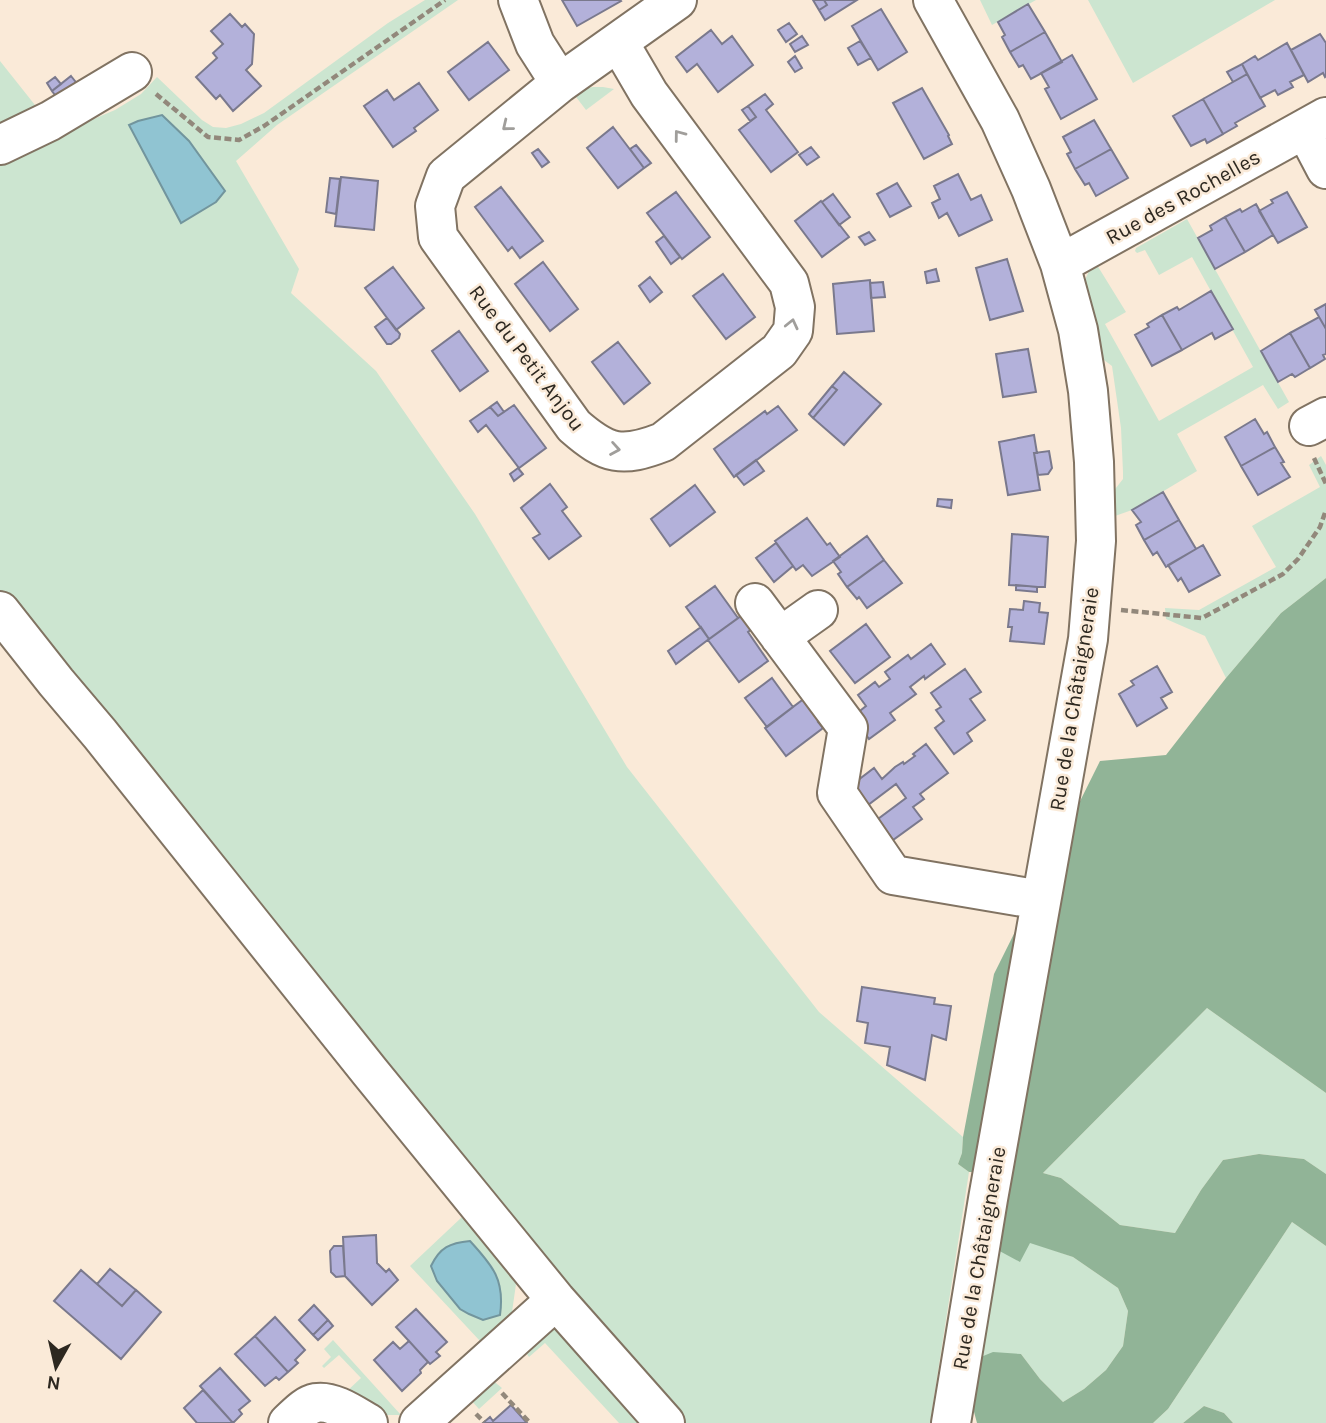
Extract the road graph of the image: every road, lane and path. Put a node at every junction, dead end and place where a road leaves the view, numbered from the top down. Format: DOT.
graph roads {
  1 [pos="445,0"];
  2 [pos="517,0"];
  3 [pos="677,0"];
  4 [pos="933,0"];
  5 [pos="620,41"];
  6 [pos="132,72"];
  7 [pos="560,83"];
  8 [pos="1315,123"];
  9 [pos="0,145"];
  10 [pos="1326,169"];
  11 [pos="1060,264"];
  12 [pos="1326,510"];
  13 [pos="755,603"];
  14 [pos="1091,608"];
  15 [pos="818,610"];
  16 [pos="0,611"];
  17 [pos="780,637"];
  18 [pos="1041,900"];
  19 [pos="556,1300"];
  20 [pos="494,1400"];
  21 [pos="485,1408"];
  22 [pos="477,1415"];
  23 [pos="484,1422"];
  24 [pos="288,1423"];
  25 [pos="369,1423"];
  26 [pos="419,1423"];
  27 [pos="469,1423"];
  28 [pos="530,1423"];
  29 [pos="664,1423"];
  30 [pos="951,1423"];
  1 -- 6 [label="path"];
  2 -- 7 [label="street"];
  3 -- 5 [label="street, Rue du Petit Anjou"];
  4 -- 11 [label="street, Rue de la Châtaigneraie"];
  5 -- 7 [label="street, Rue du Petit Anjou"];
  7 -- 5 [label="street, Rue du Petit Anjou, one-way"];
  6 -- 9 [label="street"];
  8 -- 10 [label="street, Rue des Rochelles"];
  8 -- 11 [label="street, Rue des Rochelles"];
  11 -- 14 [label="street, Rue de la Châtaigneraie"];
  12 -- 14 [label="path"];
  13 -- 17 [label="street"];
  14 -- 18 [label="street, Rue de la Châtaigneraie"];
  15 -- 17 [label="street"];
  16 -- 19 [label="street"];
  17 -- 18 [label="street"];
  18 -- 30 [label="street, Rue de la Châtaigneraie"];
  19 -- 26 [label="street"];
  19 -- 29 [label="street"];
  20 -- 28 [label="path"];
  21 -- 22 [label="path"];
  22 -- 23 [label="path"];
  22 -- 27 [label="path"];
  24 -- 25 [label="street"];
}
